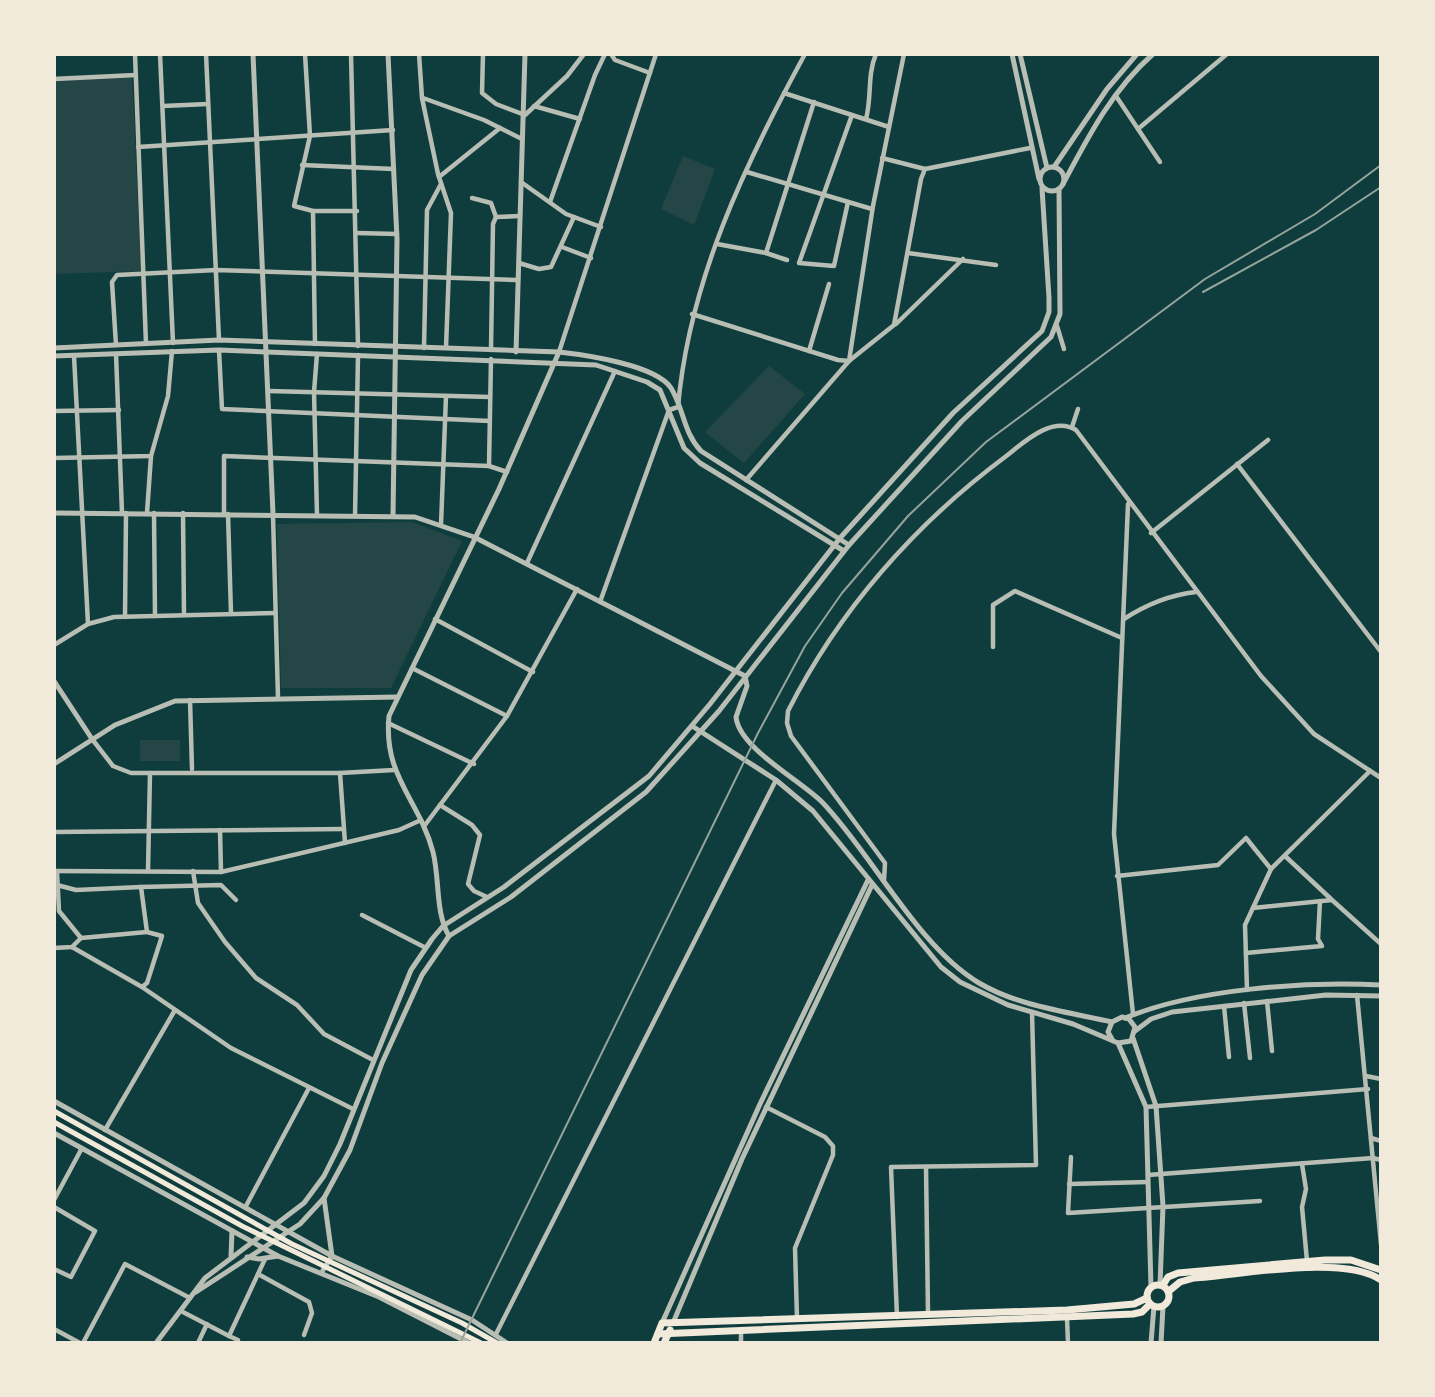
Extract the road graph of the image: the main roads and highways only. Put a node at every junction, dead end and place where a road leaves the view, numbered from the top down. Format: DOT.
graph roads {
  1 [pos="54,1111"];
  2 [pos="54,1122"];
  3 [pos="1381,1270"];
  4 [pos="1381,1280"];
  5 [pos="1164,1287"];
  6 [pos="1150,1303"];
  7 [pos="897,1319"];
  8 [pos="673,1323"];
  9 [pos="669,1332"];
  10 [pos="658,1334"];
  11 [pos="481,1343"];
  12 [pos="497,1343"];
  13 [pos="654,1343"];
  14 [pos="664,1343"];
  1 -- 12 [label="main road"];
  2 -- 11 [label="main road"];
  3 -- 5 [label="highway"];
  4 -- 5 [label="highway"];
  5 -- 6 [label="highway"];
  5 -- 6 [label="highway"];
  6 -- 7 [label="highway"];
  6 -- 7 [label="highway"];
  7 -- 8 [label="highway"];
  7 -- 9 [label="highway"];
  8 -- 9 [label="highway"];
  8 -- 10 [label="highway"];
  9 -- 10 [label="highway"];
  9 -- 14 [label="highway"];
  10 -- 13 [label="highway"];
}
